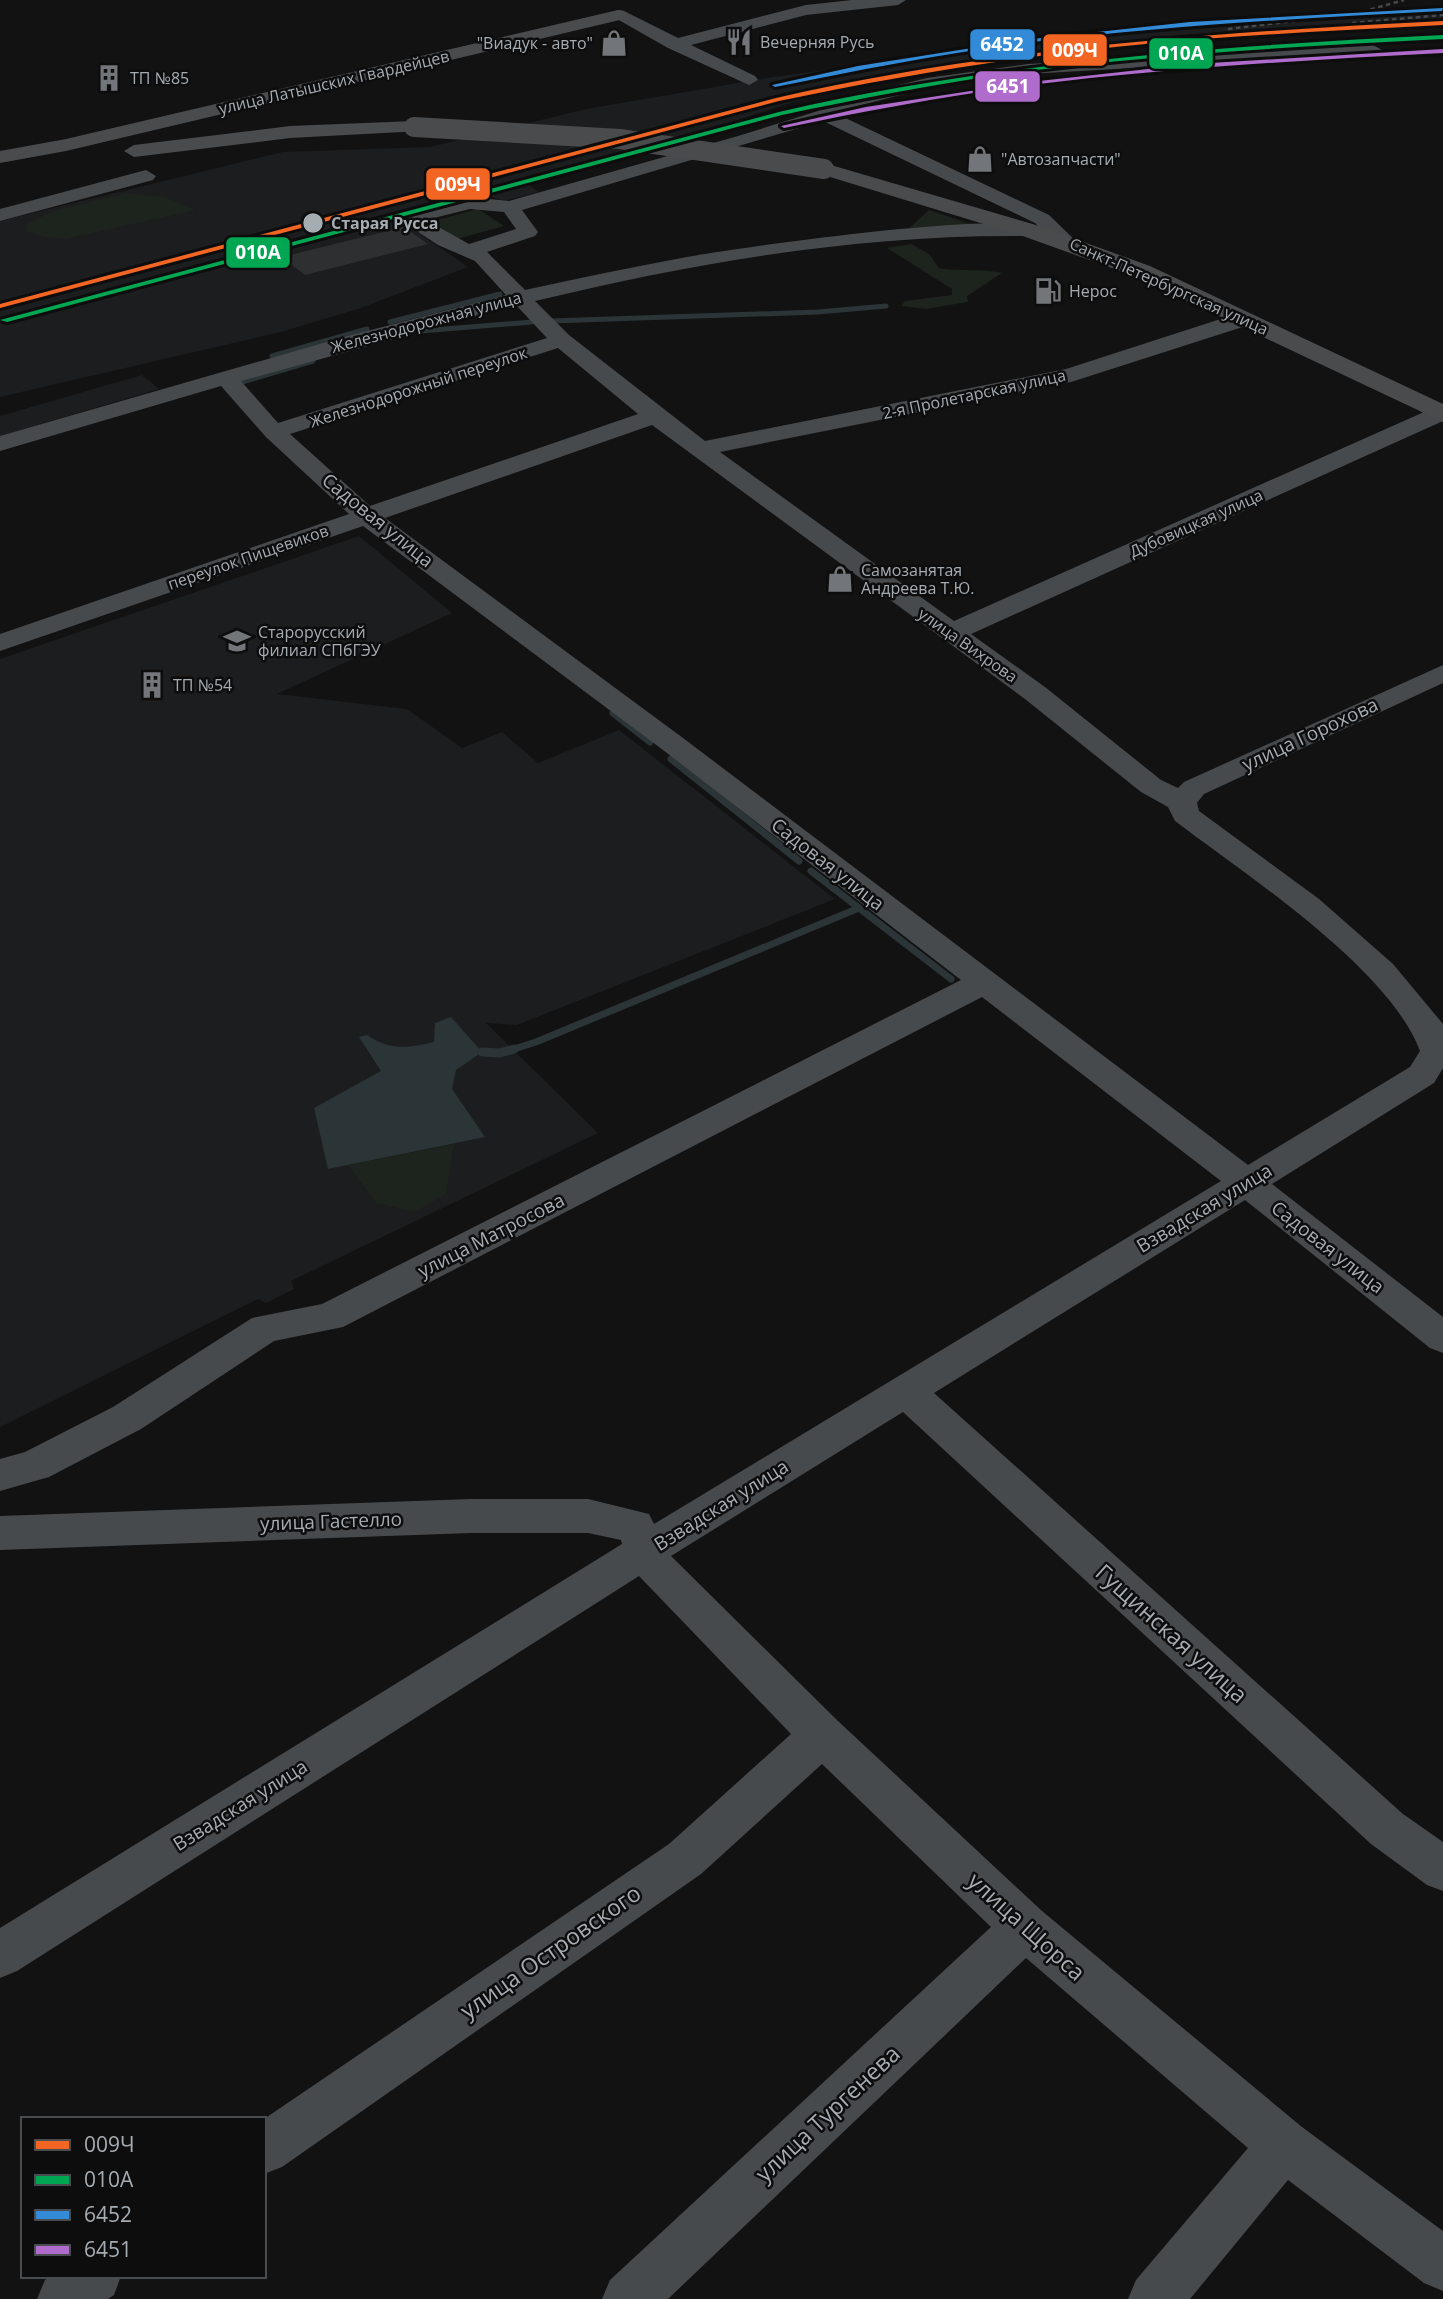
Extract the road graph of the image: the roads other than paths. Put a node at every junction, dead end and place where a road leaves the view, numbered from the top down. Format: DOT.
graph roads {
  1 [pos="587,0"];
  2 [pos="898,0"];
  3 [pos="618,15"];
  4 [pos="674,44"];
  5 [pos="1373,51"];
  6 [pos="749,80"];
  7 [pos="824,115"];
  8 [pos="48,156"];
  9 [pos="0,157"];
  10 [pos="0,171"];
  11 [pos="146,176"];
  12 [pos="904,191"];
  13 [pos="510,207"];
  14 [pos="0,215"];
  15 [pos="1028,230"];
  16 [pos="861,240"];
  17 [pos="1070,245"];
  18 [pos="471,250"];
  19 [pos="520,296"];
  20 [pos="1244,319"];
  21 [pos="561,341"];
  22 [pos="228,377"];
  23 [pos="1442,414"];
  24 [pos="655,416"];
  25 [pos="274,432"];
  26 [pos="0,444"];
  27 [pos="700,449"];
  28 [pos="366,516"];
  29 [pos="950,633"];
  30 [pos="0,643"];
  31 [pos="1443,673"];
  32 [pos="1182,802"];
  33 [pos="982,983"];
  34 [pos="1440,1054"];
  35 [pos="1247,1183"];
  36 [pos="1443,1338"];
  37 [pos="906,1391"];
  38 [pos="0,1475"];
  39 [pos="0,1533"];
  40 [pos="648,1549"];
  41 [pos="822,1735"];
  42 [pos="1443,1869"];
  43 [pos="1025,1927"];
  44 [pos="0,1955"];
  45 [pos="1284,2145"];
  46 [pos="266,2147"];
  47 [pos="1443,2264"];
  48 [pos="92,2278"];
  49 [pos="64,2299"];
  50 [pos="629,2299"];
  51 [pos="1155,2299"];
  1 -- 3 [label="main road"];
  2 -- 4 [label="street"];
  3 -- 4 [label="street"];
  3 -- 8 [label="main road, улица Латышских Гвардейцев"];
  4 -- 6 [label="street"];
  5 -- 7 [label="street"];
  7 -- 13 [label="street"];
  7 -- 17 [label="street, Санкт-Петербургская улица"];
  8 -- 9 [label="main road"];
  8 -- 10 [label="main road"];
  8 -- 12 [label="main road, bridge"];
  11 -- 14 [label="street"];
  12 -- 15 [label="main road"];
  12 -- 16 [label="street"];
  13 -- 18 [label="street"];
  13 -- 18 [label="street, улица Вихрова"];
  15 -- 16 [label="street"];
  15 -- 17 [label="main road"];
  16 -- 19 [label="street, Железнодорожная улица"];
  17 -- 20 [label="main road, Санкт-Петербургская улица"];
  18 -- 19 [label="street, улица Вихрова"];
  19 -- 21 [label="street, улица Вихрова"];
  19 -- 22 [label="street, Железнодорожная улица"];
  20 -- 23 [label="main road, Санкт-Петербургская улица"];
  20 -- 27 [label="street, 2-я Пролетарская улица"];
  21 -- 24 [label="street, улица Вихрова"];
  21 -- 25 [label="street, Железнодорожный переулок"];
  22 -- 25 [label="street, Садовая улица"];
  22 -- 26 [label="street, Железнодорожная улица"];
  23 -- 29 [label="street, Дубовицкая улица"];
  24 -- 27 [label="street, улица Вихрова"];
  24 -- 28 [label="street, переулок Пищевиков"];
  25 -- 28 [label="street, Садовая улица"];
  27 -- 29 [label="street, улица Вихрова"];
  28 -- 30 [label="street, переулок Пищевиков"];
  28 -- 33 [label="street, Садовая улица"];
  29 -- 32 [label="street, улица Вихрова"];
  31 -- 32 [label="street, улица Горохова"];
  32 -- 34 [label="street, улица Вихрова"];
  33 -- 35 [label="street, Садовая улица"];
  33 -- 38 [label="street, улица Матросова"];
  34 -- 35 [label="street, Взвадская улица"];
  35 -- 36 [label="street, Садовая улица"];
  35 -- 37 [label="street, Взвадская улица"];
  37 -- 40 [label="street, Взвадская улица"];
  37 -- 42 [label="street, Гущинская улица"];
  39 -- 40 [label="street, улица Гастелло"];
  40 -- 41 [label="street, улица Щорса"];
  40 -- 44 [label="street, Взвадская улица"];
  41 -- 43 [label="street, улица Щорса"];
  41 -- 46 [label="street, улица Островского"];
  43 -- 45 [label="street, улица Щорса"];
  43 -- 50 [label="street, улица Тургенева"];
  45 -- 47 [label="street, улица Щорса"];
  45 -- 51 [label="street"];
  48 -- 49 [label="street"];
}
